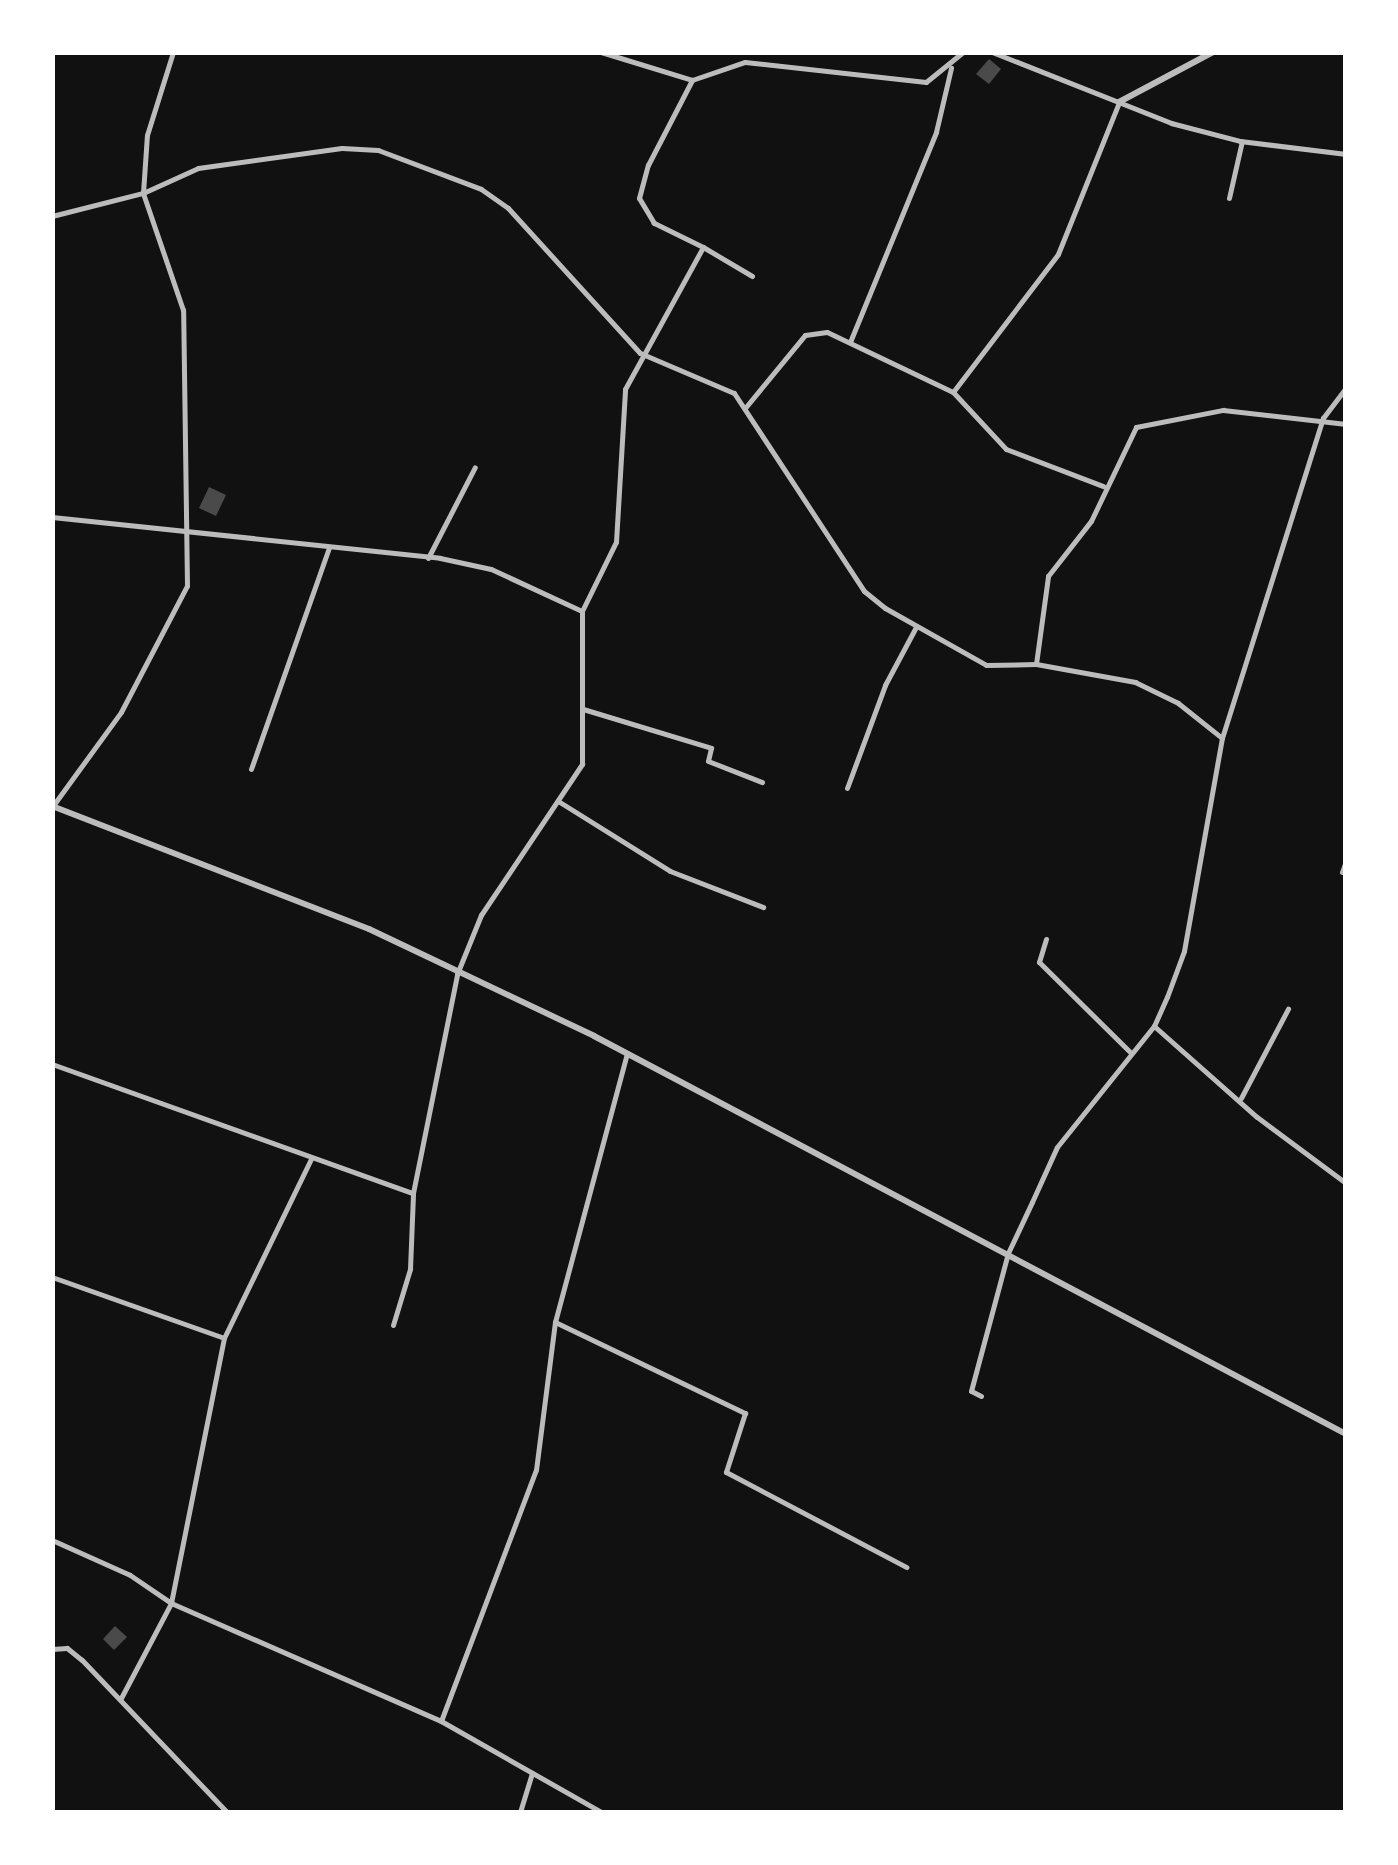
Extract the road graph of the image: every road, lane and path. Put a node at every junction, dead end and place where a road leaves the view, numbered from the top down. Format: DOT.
graph roads {
  1 [pos="173,52"];
  2 [pos="601,52"];
  3 [pos="992,52"];
  4 [pos="1214,52"];
  5 [pos="960,53"];
  6 [pos="952,65"];
  7 [pos="692,80"];
  8 [pos="1119,102"];
  9 [pos="1242,141"];
  10 [pos="1346,154"];
  11 [pos="142,194"];
  12 [pos="1229,198"];
  13 [pos="52,216"];
  14 [pos="703,247"];
  15 [pos="752,276"];
  16 [pos="850,342"];
  17 [pos="640,353"];
  18 [pos="1346,388"];
  19 [pos="954,392"];
  20 [pos="745,408"];
  21 [pos="1322,418"];
  22 [pos="1346,424"];
  23 [pos="475,467"];
  24 [pos="1103,486"];
  25 [pos="52,517"];
  26 [pos="186,531"];
  27 [pos="329,548"];
  28 [pos="428,558"];
  29 [pos="582,612"];
  30 [pos="916,627"];
  31 [pos="1036,664"];
  32 [pos="583,709"];
  33 [pos="1222,738"];
  34 [pos="251,769"];
  35 [pos="762,782"];
  36 [pos="847,788"];
  37 [pos="558,801"];
  38 [pos="53,806"];
  39 [pos="1346,860"];
  40 [pos="1342,872"];
  41 [pos="764,907"];
  42 [pos="1046,939"];
  43 [pos="457,974"];
  44 [pos="1288,1009"];
  45 [pos="1154,1026"];
  46 [pos="1129,1051"];
  47 [pos="626,1052"];
  48 [pos="52,1064"];
  49 [pos="1241,1098"];
  50 [pos="312,1159"];
  51 [pos="1346,1183"];
  52 [pos="413,1193"];
  53 [pos="1008,1254"];
  54 [pos="52,1277"];
  55 [pos="555,1322"];
  56 [pos="393,1325"];
  57 [pos="224,1338"];
  58 [pos="981,1396"];
  59 [pos="1346,1434"];
  60 [pos="52,1540"];
  61 [pos="906,1566"];
  62 [pos="171,1602"];
  63 [pos="52,1649"];
  64 [pos="121,1698"];
  65 [pos="440,1721"];
  66 [pos="532,1773"];
  67 [pos="227,1812"];
  68 [pos="520,1812"];
  69 [pos="601,1812"];
  1 -- 11 [label="street"];
  2 -- 7 [label="street"];
  3 -- 8 [label="street"];
  4 -- 8 [label="street"];
  5 -- 6 [label="street"];
  6 -- 7 [label="street"];
  6 -- 16 [label="street"];
  7 -- 14 [label="street"];
  8 -- 9 [label="street"];
  8 -- 19 [label="street"];
  9 -- 10 [label="street"];
  9 -- 12 [label="street"];
  11 -- 13 [label="street"];
  11 -- 17 [label="street"];
  11 -- 26 [label="street"];
  14 -- 15 [label="street"];
  14 -- 17 [label="street"];
  16 -- 19 [label="street"];
  16 -- 20 [label="street"];
  17 -- 20 [label="street"];
  17 -- 29 [label="street"];
  18 -- 21 [label="street"];
  19 -- 24 [label="street"];
  20 -- 30 [label="street"];
  21 -- 22 [label="street"];
  21 -- 24 [label="street"];
  21 -- 33 [label="street"];
  23 -- 28 [label="street"];
  24 -- 31 [label="street"];
  25 -- 26 [label="street"];
  26 -- 27 [label="street"];
  26 -- 38 [label="street"];
  27 -- 28 [label="street"];
  27 -- 34 [label="street"];
  28 -- 29 [label="street"];
  29 -- 32 [label="street"];
  30 -- 31 [label="street"];
  30 -- 36 [label="street"];
  31 -- 33 [label="street"];
  32 -- 35 [label="street"];
  32 -- 37 [label="street"];
  33 -- 45 [label="street"];
  37 -- 41 [label="street"];
  37 -- 43 [label="street"];
  38 -- 43 [label="street"];
  39 -- 40 [label="street"];
  42 -- 46 [label="street"];
  43 -- 47 [label="street"];
  43 -- 52 [label="street"];
  44 -- 49 [label="street"];
  45 -- 46 [label="street"];
  45 -- 49 [label="street"];
  46 -- 53 [label="street"];
  47 -- 53 [label="street"];
  47 -- 55 [label="street"];
  48 -- 50 [label="street"];
  49 -- 51 [label="street"];
  50 -- 52 [label="street"];
  50 -- 57 [label="street"];
  52 -- 56 [label="street"];
  53 -- 58 [label="street"];
  53 -- 59 [label="street"];
  54 -- 57 [label="street"];
  55 -- 61 [label="street"];
  55 -- 65 [label="street"];
  57 -- 62 [label="street"];
  60 -- 62 [label="street"];
  62 -- 64 [label="street"];
  62 -- 65 [label="street"];
  63 -- 64 [label="street"];
  64 -- 67 [label="street"];
  65 -- 66 [label="street"];
  66 -- 68 [label="street"];
  66 -- 69 [label="street"];
}
